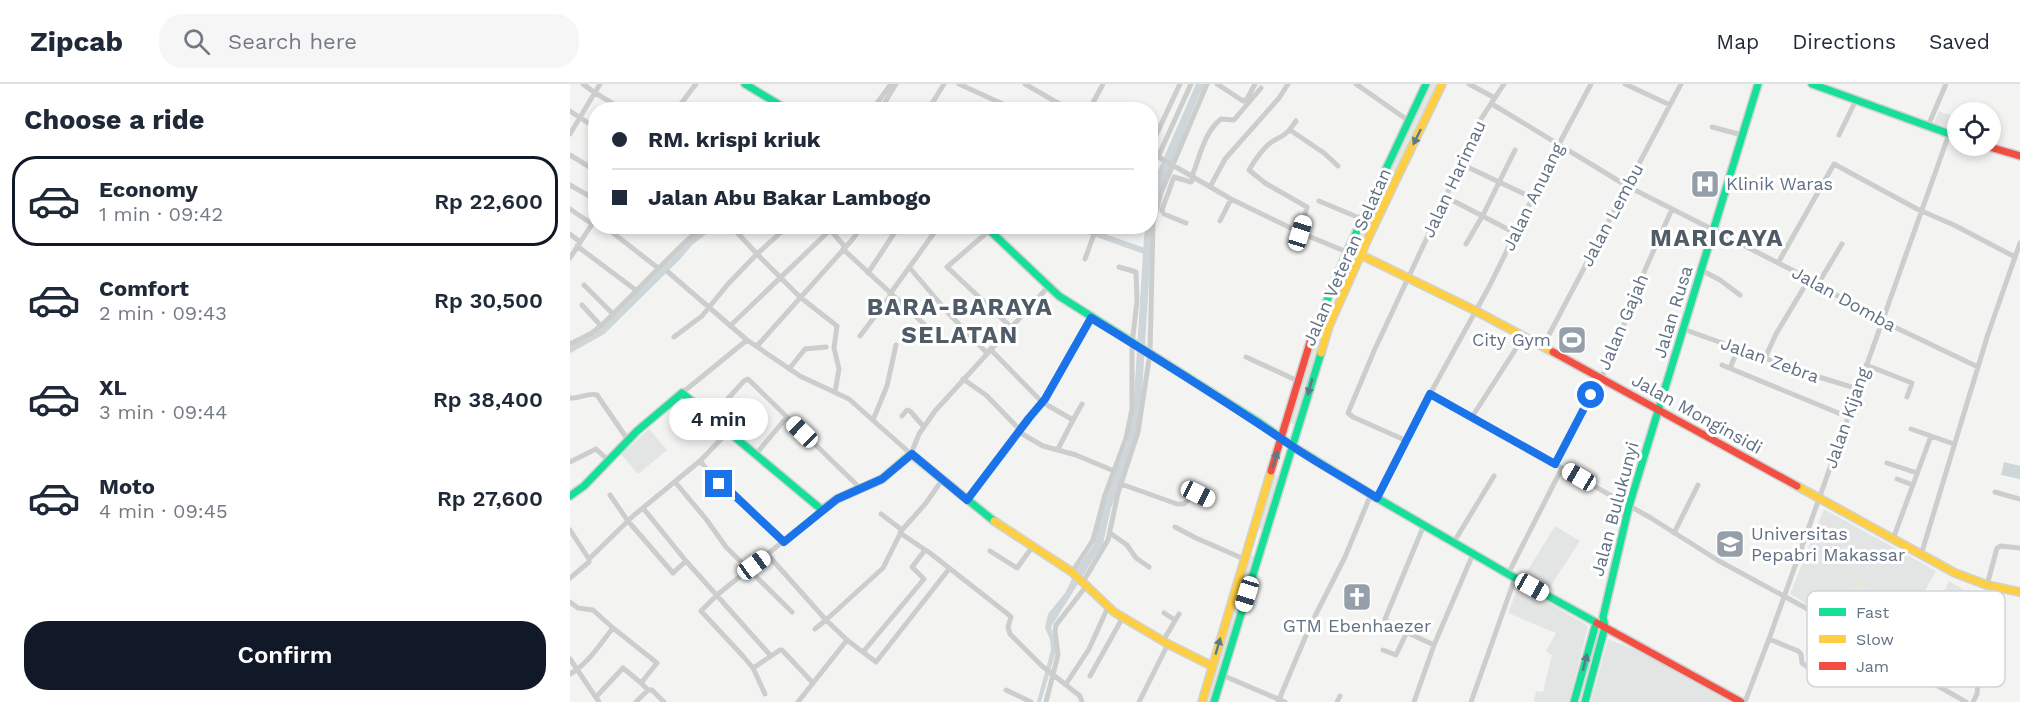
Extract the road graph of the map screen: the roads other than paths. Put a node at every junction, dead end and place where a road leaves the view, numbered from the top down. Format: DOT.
graph roads {
  1 [pos="583,84"];
  2 [pos="600,84"];
  3 [pos="696,84"];
  4 [pos="747,84"];
  5 [pos="891,84"];
  6 [pos="896,84"];
  7 [pos="945,84"];
  8 [pos="959,84"];
  9 [pos="1025,84"];
  10 [pos="1103,84"];
  11 [pos="1191,84"];
  12 [pos="1207,84"];
  13 [pos="1217,84"];
  14 [pos="1288,84"];
  15 [pos="1356,84"];
  16 [pos="1426,84"];
  17 [pos="1442,84"];
  18 [pos="1469,84"];
  19 [pos="1504,84"];
  20 [pos="1591,84"];
  21 [pos="1625,84"];
  22 [pos="1681,84"];
  23 [pos="1758,84"];
  24 [pos="1812,84"];
  25 [pos="1946,84"];
  26 [pos="1178,85"];
  27 [pos="1822,85"];
  28 [pos="1258,86"];
  29 [pos="594,93"];
  30 [pos="1856,100"];
  31 [pos="1494,101"];
  32 [pos="589,102"];
  33 [pos="610,102"];
  34 [pos="682,102"];
  35 [pos="775,102"];
  36 [pos="878,102"];
  37 [pos="885,102"];
  38 [pos="933,102"];
  39 [pos="998,102"];
  40 [pos="1056,102"];
  41 [pos="1093,102"];
  42 [pos="588,104"];
  43 [pos="1670,105"];
  44 [pos="570,111"];
  45 [pos="580,118"];
  46 [pos="1296,121"];
  47 [pos="1409,121"];
  48 [pos="588,123"];
  49 [pos="1712,126"];
  50 [pos="1928,126"];
  51 [pos="1290,130"];
  52 [pos="1158,131"];
  53 [pos="1947,133"];
  54 [pos="570,134"];
  55 [pos="1742,135"];
  56 [pos="1839,135"];
  57 [pos="1947,139"];
  58 [pos="1559,144"];
  59 [pos="1515,150"];
  60 [pos="2001,150"];
  61 [pos="570,155"];
  62 [pos="2020,156"];
  63 [pos="1159,157"];
  64 [pos="1459,163"];
  65 [pos="1172,165"];
  66 [pos="588,166"];
  67 [pos="1338,166"];
  68 [pos="1193,174"];
  69 [pos="1500,181"];
  70 [pos="570,185"];
  71 [pos="1627,186"];
  72 [pos="1210,187"];
  73 [pos="588,195"];
  74 [pos="1446,197"];
  75 [pos="1533,198"];
  76 [pos="1231,199"];
  77 [pos="1319,201"];
  78 [pos="1158,205"];
  79 [pos="570,208"];
  80 [pos="1672,209"];
  81 [pos="1919,210"];
  82 [pos="1483,215"];
  83 [pos="588,217"];
  84 [pos="1362,219"];
  85 [pos="1220,221"];
  86 [pos="1186,223"];
  87 [pos="588,230"];
  88 [pos="1714,231"];
  89 [pos="1300,233"];
  90 [pos="1515,233"];
  91 [pos="570,234"];
  92 [pos="614,234"];
  93 [pos="693,234"];
  94 [pos="738,234"];
  95 [pos="779,234"];
  96 [pos="823,234"];
  97 [pos="834,234"];
  98 [pos="855,234"];
  99 [pos="894,234"];
  100 [pos="933,234"];
  101 [pos="981,234"];
  102 [pos="993,234"];
  103 [pos="1094,234"];
  104 [pos="1153,234"];
  105 [pos="2020,243"];
  106 [pos="579,244"];
  107 [pos="1466,244"];
  108 [pos="1842,244"];
  109 [pos="844,248"];
  110 [pos="1347,252"];
  111 [pos="756,255"];
  112 [pos="1361,255"];
  113 [pos="2015,256"];
  114 [pos="570,258"];
  115 [pos="1085,260"];
  116 [pos="1778,263"];
  117 [pos="909,267"];
  118 [pos="1119,267"];
  119 [pos="658,268"];
  120 [pos="1701,270"];
  121 [pos="668,272"];
  122 [pos="868,273"];
  123 [pos="780,277"];
  124 [pos="1408,277"];
  125 [pos="1809,279"];
  126 [pos="1818,284"];
  127 [pos="584,285"];
  128 [pos="1048,287"];
  129 [pos="637,291"];
  130 [pos="890,294"];
  131 [pos="1740,295"];
  132 [pos="800,297"];
  133 [pos="582,305"];
  134 [pos="1323,305"];
  135 [pos="709,308"];
  136 [pos="1336,310"];
  137 [pos="1476,311"];
  138 [pos="613,314"];
  139 [pos="1091,318"];
  140 [pos="1882,321"];
  141 [pos="924,324"];
  142 [pos="601,326"];
  143 [pos="730,326"];
  144 [pos="1011,327"];
  145 [pos="1683,329"];
  146 [pos="860,336"];
  147 [pos="1524,336"];
  148 [pos="674,337"];
  149 [pos="747,340"];
  150 [pos="570,344"];
  151 [pos="1133,344"];
  152 [pos="896,345"];
  153 [pos="757,346"];
  154 [pos="1543,346"];
  155 [pos="826,347"];
  156 [pos="1738,349"];
  157 [pos="988,351"];
  158 [pos="1149,352"];
  159 [pos="1246,357"];
  160 [pos="1765,358"];
  161 [pos="1722,365"];
  162 [pos="1866,365"];
  163 [pos="1978,367"];
  164 [pos="1730,368"];
  165 [pos="789,369"];
  166 [pos="1600,378"];
  167 [pos="963,379"];
  168 [pos="1299,381"];
  169 [pos="1858,389"];
  170 [pos="835,392"];
  171 [pos="682,393"];
  172 [pos="1430,394"];
  173 [pos="1907,397"];
  174 [pos="570,398"];
  175 [pos="1042,402"];
  176 [pos="1082,404"];
  177 [pos="1657,410"];
  178 [pos="902,416"];
  179 [pos="711,417"];
  180 [pos="787,417"];
  181 [pos="1472,417"];
  182 [pos="1848,417"];
  183 [pos="873,420"];
  184 [pos="1073,420"];
  185 [pos="924,427"];
  186 [pos="1911,429"];
  187 [pos="1019,431"];
  188 [pos="728,432"];
  189 [pos="1931,436"];
  190 [pos="1281,438"];
  191 [pos="628,440"];
  192 [pos="1407,441"];
  193 [pos="1954,444"];
  194 [pos="1294,447"];
  195 [pos="1058,449"];
  196 [pos="756,454"];
  197 [pos="912,454"];
  198 [pos="609,461"];
  199 [pos="700,461"];
  200 [pos="570,462"];
  201 [pos="1887,463"];
  202 [pos="1555,464"];
  203 [pos="1562,468"];
  204 [pos="1114,471"];
  205 [pos="1917,473"];
  206 [pos="1494,476"];
  207 [pos="1897,479"];
  208 [pos="942,480"];
  209 [pos="675,482"];
  210 [pos="1121,484"];
  211 [pos="1698,485"];
  212 [pos="1913,485"];
  213 [pos="860,488"];
  214 [pos="1995,492"];
  215 [pos="610,495"];
  216 [pos="570,496"];
  217 [pos="1374,496"];
  218 [pos="1819,499"];
  219 [pos="2020,499"];
  220 [pos="967,500"];
  221 [pos="1212,501"];
  222 [pos="1629,506"];
  223 [pos="643,508"];
  224 [pos="822,510"];
  225 [pos="880,514"];
  226 [pos="628,521"];
  227 [pos="1424,525"];
  228 [pos="1174,526"];
  229 [pos="570,530"];
  230 [pos="901,531"];
  231 [pos="1110,533"];
  232 [pos="1674,533"];
  233 [pos="1251,535"];
  234 [pos="1264,538"];
  235 [pos="1893,539"];
  236 [pos="784,542"];
  237 [pos="1454,542"];
  238 [pos="1033,546"];
  239 [pos="1248,547"];
  240 [pos="2019,548"];
  241 [pos="925,550"];
  242 [pos="1260,550"];
  243 [pos="990,551"];
  244 [pos="1473,554"];
  245 [pos="768,555"];
  246 [pos="1921,555"];
  247 [pos="589,559"];
  248 [pos="1244,559"];
  249 [pos="686,561"];
  250 [pos="1149,567"];
  251 [pos="749,569"];
  252 [pos="949,569"];
  253 [pos="1073,573"];
  254 [pos="1508,574"];
  255 [pos="570,578"];
  256 [pos="1515,578"];
  257 [pos="1084,583"];
  258 [pos="1987,585"];
  259 [pos="2020,592"];
  260 [pos="717,595"];
  261 [pos="1784,596"];
  262 [pos="570,602"];
  263 [pos="1108,607"];
  264 [pos="1807,609"];
  265 [pos="792,612"];
  266 [pos="1164,613"];
  267 [pos="1123,617"];
  268 [pos="1603,617"];
  269 [pos="826,620"];
  270 [pos="1596,623"];
  271 [pos="1605,627"];
  272 [pos="613,628"];
  273 [pos="815,630"];
  274 [pos="1407,633"];
  275 [pos="1769,639"];
  276 [pos="847,640"];
  277 [pos="1165,642"];
  278 [pos="1434,645"];
  279 [pos="1383,650"];
  280 [pos="863,652"];
  281 [pos="771,656"];
  282 [pos="570,659"];
  283 [pos="1212,666"];
  284 [pos="1807,667"];
  285 [pos="753,668"];
  286 [pos="577,670"];
  287 [pos="570,674"];
  288 [pos="1052,674"];
  289 [pos="1222,675"];
  290 [pos="1090,676"];
  291 [pos="641,683"];
  292 [pos="813,683"];
  293 [pos="1066,684"];
  294 [pos="1939,687"];
  295 [pos="1977,687"];
  296 [pos="648,690"];
  297 [pos="1006,690"];
  298 [pos="765,694"];
  299 [pos="597,700"];
  300 [pos="1281,701"];
  301 [pos="636,702"];
  302 [pos="664,702"];
  303 [pos="798,702"];
  304 [pos="1030,702"];
  305 [pos="1046,702"];
  306 [pos="1082,702"];
  307 [pos="1139,702"];
  308 [pos="1202,702"];
  309 [pos="1214,702"];
  310 [pos="1414,702"];
  311 [pos="1471,702"];
  312 [pos="1574,702"];
  313 [pos="1585,702"];
  314 [pos="1743,702"];
  315 [pos="1965,702"];
  316 [pos="1973,702"];
  1 -- 29 [label="street"];
  2 -- 29 [label="street"];
  3 -- 34 [label="street"];
  4 -- 35 [label="main road"];
  5 -- 36 [label="street"];
  6 -- 37 [label="street"];
  7 -- 38 [label="street"];
  8 -- 39 [label="street"];
  9 -- 40 [label="street"];
  10 -- 41 [label="street"];
  11 -- 63 [label="street"];
  12 -- 65 [label="street"];
  13 -- 28 [label="street"];
  14 -- 72 [label="street"];
  15 -- 47 [label="street"];
  16 -- 47 [label="main road, Jalan Veteran Selatan"];
  17 -- 112 [label="main road, Jalan Veteran Selatan, one-way"];
  18 -- 31 [label="street, Jalan Domba"];
  19 -- 31 [label="street, Jalan Harimau"];
  20 -- 58 [label="street, Jalan Anuang"];
  21 -- 43 [label="street"];
  22 -- 43 [label="street, Jalan Lembu"];
  23 -- 55 [label="main road, Jalan Rusa"];
  24 -- 27 [label="main road"];
  25 -- 50 [label="street"];
  26 -- 52 [label="street"];
  27 -- 30 [label="main road"];
  28 -- 68 [label="street"];
  29 -- 32 [label="street"];
  29 -- 33 [label="street"];
  30 -- 50 [label="main road"];
  30 -- 56 [label="street"];
  31 -- 58 [label="street, Jalan Domba"];
  31 -- 64 [label="street, Jalan Harimau"];
  42 -- 45 [label="street"];
  43 -- 71 [label="street, Jalan Lembu"];
  44 -- 45 [label="street"];
  45 -- 48 [label="street"];
  45 -- 54 [label="street"];
  46 -- 51 [label="street"];
  47 -- 84 [label="main road, Jalan Veteran Selatan"];
  49 -- 55 [label="street"];
  50 -- 53 [label="main road"];
  51 -- 67 [label="street"];
  51 -- 89 [label="street"];
  55 -- 88 [label="main road, Jalan Rusa"];
  57 -- 81 [label="street, Jalan Kijang"];
  58 -- 71 [label="street, Jalan Domba"];
  58 -- 75 [label="street, Jalan Anuang"];
  59 -- 69 [label="street"];
  60 -- 62 [label="main road"];
  61 -- 66 [label="street"];
  63 -- 65 [label="street"];
  64 -- 69 [label="street"];
  64 -- 74 [label="street, Jalan Harimau"];
  65 -- 68 [label="street"];
  65 -- 78 [label="street"];
  68 -- 72 [label="street"];
  68 -- 86 [label="street"];
  69 -- 75 [label="street"];
  69 -- 82 [label="street"];
  70 -- 73 [label="street"];
  71 -- 80 [label="street, Jalan Domba"];
  71 -- 154 [label="street, Jalan Lembu"];
  72 -- 76 [label="street"];
  74 -- 82 [label="street"];
  74 -- 124 [label="street, Jalan Harimau"];
  75 -- 90 [label="street, Jalan Anuang"];
  76 -- 85 [label="street"];
  76 -- 89 [label="street"];
  77 -- 84 [label="street"];
  79 -- 83 [label="street"];
  80 -- 88 [label="street, Jalan Domba"];
  80 -- 166 [label="street, Jalan Gajah"];
  81 -- 113 [label="street"];
  81 -- 116 [label="street"];
  81 -- 140 [label="street, Jalan Kijang"];
  82 -- 90 [label="street"];
  82 -- 107 [label="street"];
  84 -- 110 [label="main road, Jalan Veteran Selatan"];
  87 -- 106 [label="street"];
  88 -- 116 [label="street, Jalan Domba"];
  88 -- 120 [label="main road, Jalan Rusa"];
  89 -- 110 [label="street"];
  90 -- 137 [label="street, Jalan Anuang"];
  91 -- 106 [label="street"];
  92 -- 119 [label="street"];
  93 -- 119 [label="street"];
  94 -- 111 [label="street"];
  95 -- 111 [label="street"];
  96 -- 123 [label="street"];
  97 -- 109 [label="street"];
  98 -- 109 [label="street"];
  99 -- 122 [label="street"];
  100 -- 117 [label="street"];
  101 -- 144 [label="street"];
  102 -- 128 [label="main road"];
  103 -- 115 [label="street"];
  104 -- 158 [label="street"];
  105 -- 113 [label="street"];
  106 -- 114 [label="street"];
  106 -- 129 [label="street"];
  108 -- 126 [label="street"];
  109 -- 122 [label="street"];
  109 -- 132 [label="street"];
  110 -- 134 [label="main road, Jalan Veteran Selatan"];
  111 -- 123 [label="street"];
  111 -- 135 [label="street"];
  112 -- 124 [label="main road, Jalan Monginsidi"];
  112 -- 136 [label="main road, Jalan Veteran Selatan"];
  113 -- 163 [label="street"];
  116 -- 125 [label="street, Jalan Domba"];
  117 -- 130 [label="street"];
  117 -- 157 [label="street"];
  118 -- 151 [label="street"];
  119 -- 129 [label="street"];
  120 -- 131 [label="street"];
  120 -- 145 [label="main road, Jalan Rusa"];
  121 -- 135 [label="street"];
  122 -- 130 [label="street"];
  123 -- 132 [label="street"];
  123 -- 143 [label="street"];
  124 -- 137 [label="main road, Jalan Monginsidi"];
  124 -- 192 [label="street, Jalan Harimau"];
  125 -- 126 [label="street, Jalan Domba"];
  125 -- 160 [label="street"];
  126 -- 140 [label="street, Jalan Domba"];
  127 -- 138 [label="street"];
  128 -- 139 [label="main road"];
  128 -- 144 [label="street"];
  129 -- 138 [label="street"];
  130 -- 141 [label="street"];
  130 -- 146 [label="street"];
  132 -- 153 [label="street"];
  132 -- 170 [label="street"];
  133 -- 142 [label="street"];
  134 -- 136 [label="main road"];
  134 -- 168 [label="main road, Jalan Veteran Selatan"];
  135 -- 143 [label="street"];
  135 -- 148 [label="street"];
  136 -- 194 [label="main road, Jalan Veteran Selatan, one-way"];
  137 -- 147 [label="main road, Jalan Monginsidi"];
  137 -- 172 [label="street, Jalan Anuang"];
  138 -- 142 [label="street"];
  139 -- 151 [label="main road"];
  139 -- 175 [label="street"];
  140 -- 162 [label="street, Jalan Kijang"];
  140 -- 163 [label="street, Jalan Domba"];
  142 -- 150 [label="street"];
  143 -- 149 [label="street"];
  144 -- 157 [label="street"];
  145 -- 156 [label="street, Jalan Zebra"];
  145 -- 177 [label="main road, Jalan Rusa"];
  147 -- 154 [label="main road, Jalan Monginsidi"];
  147 -- 181 [label="street"];
  149 -- 153 [label="street"];
  149 -- 171 [label="street"];
  151 -- 158 [label="main road"];
  151 -- 204 [label="street"];
  152 -- 183 [label="street"];
  153 -- 165 [label="street"];
  154 -- 166 [label="main road, Jalan Monginsidi"];
  155 -- 165 [label="street"];
  156 -- 160 [label="street, Jalan Zebra"];
  156 -- 164 [label="street"];
  157 -- 167 [label="street"];
  157 -- 175 [label="street"];
  158 -- 190 [label="main road"];
  158 -- 210 [label="street"];
  159 -- 168 [label="street"];
  160 -- 169 [label="street, Jalan Zebra"];
  161 -- 164 [label="street"];
  162 -- 169 [label="street, Jalan Kijang"];
  162 -- 173 [label="street"];
  163 -- 193 [label="street"];
  164 -- 182 [label="street"];
  165 -- 170 [label="street"];
  166 -- 177 [label="main road, Jalan Monginsidi"];
  166 -- 202 [label="street, Jalan Gajah"];
  167 -- 185 [label="street"];
  167 -- 187 [label="street"];
  168 -- 190 [label="main road, Jalan Veteran Selatan"];
  169 -- 182 [label="street, Jalan Kijang"];
  170 -- 183 [label="street"];
  171 -- 179 [label="main road"];
  171 -- 191 [label="main road"];
  172 -- 181 [label="street"];
  172 -- 192 [label="street, Jalan Anuang"];
  174 -- 191 [label="street"];
  175 -- 184 [label="street"];
  175 -- 187 [label="street"];
  176 -- 184 [label="street"];
  177 -- 218 [label="main road, Jalan Monginsidi"];
  177 -- 222 [label="main road, Jalan Bulukunyi"];
  178 -- 185 [label="street"];
  179 -- 180 [label="street"];
  179 -- 188 [label="main road"];
  180 -- 196 [label="street"];
  180 -- 213 [label="street"];
  181 -- 202 [label="street"];
  182 -- 218 [label="street, Jalan Kijang"];
  183 -- 197 [label="street"];
  184 -- 195 [label="street"];
  185 -- 197 [label="street"];
  186 -- 189 [label="street"];
  187 -- 195 [label="street"];
  187 -- 220 [label="street"];
  188 -- 196 [label="main road"];
  188 -- 199 [label="street"];
  189 -- 193 [label="street"];
  189 -- 205 [label="street"];
  190 -- 194 [label="main road"];
  233 -- 190 [label="main road, Jalan Veteran Selatan, one-way"];
  191 -- 198 [label="main road"];
  192 -- 217 [label="street, Jalan Anuang"];
  193 -- 246 [label="street"];
  194 -- 217 [label="main road"];
  194 -- 234 [label="main road, Jalan Veteran Selatan"];
  195 -- 204 [label="street"];
  196 -- 224 [label="main road"];
  197 -- 208 [label="main road"];
  197 -- 213 [label="main road"];
  198 -- 200 [label="street"];
  198 -- 216 [label="main road"];
  199 -- 209 [label="street"];
  199 -- 236 [label="street"];
  201 -- 205 [label="street"];
  202 -- 203 [label="street"];
  203 -- 222 [label="street"];
  203 -- 254 [label="street"];
  204 -- 253 [label="street"];
  205 -- 212 [label="street"];
  206 -- 237 [label="street"];
  207 -- 212 [label="street"];
  208 -- 220 [label="main road"];
  208 -- 230 [label="street"];
  209 -- 223 [label="street"];
  209 -- 251 [label="street"];
  210 -- 221 [label="street"];
  210 -- 231 [label="street"];
  211 -- 232 [label="street"];
  212 -- 235 [label="street"];
  213 -- 224 [label="main road"];
  214 -- 219 [label="street"];
  215 -- 226 [label="street"];
  217 -- 227 [label="main road"];
  217 -- 300 [label="street, Jalan Anuang"];
  218 -- 235 [label="main road, Jalan Monginsidi"];
  218 -- 261 [label="street, Jalan Kijang"];
  220 -- 238 [label="main road"];
  222 -- 232 [label="street"];
  222 -- 268 [label="main road, Jalan Bulukunyi"];
  223 -- 226 [label="street"];
  223 -- 249 [label="street"];
  224 -- 236 [label="street"];
  225 -- 230 [label="street"];
  226 -- 247 [label="street"];
  226 -- 249 [label="street"];
  227 -- 237 [label="main road"];
  227 -- 274 [label="street"];
  228 -- 248 [label="street"];
  229 -- 247 [label="street"];
  230 -- 241 [label="street"];
  230 -- 269 [label="street"];
  231 -- 250 [label="street"];
  231 -- 257 [label="street"];
  232 -- 261 [label="street"];
  233 -- 234 [label="main road"];
  233 -- 239 [label="main road, Jalan Veteran Selatan"];
  234 -- 242 [label="main road, Jalan Veteran Selatan"];
  235 -- 246 [label="main road, Jalan Monginsidi"];
  236 -- 245 [label="street"];
  237 -- 244 [label="main road"];
  238 -- 243 [label="street"];
  238 -- 253 [label="main road"];
  239 -- 242 [label="main road"];
  239 -- 248 [label="main road, Jalan Veteran Selatan"];
  240 -- 258 [label="street"];
  241 -- 252 [label="street"];
  241 -- 280 [label="street"];
  242 -- 289 [label="main road, Jalan Veteran Selatan"];
  244 -- 254 [label="main road"];
  244 -- 278 [label="street"];
  245 -- 251 [label="street"];
  245 -- 269 [label="street"];
  246 -- 258 [label="main road, Jalan Monginsidi"];
  247 -- 255 [label="street"];
  283 -- 248 [label="main road, Jalan Veteran Selatan, one-way"];
  249 -- 260 [label="street"];
  251 -- 260 [label="street"];
  251 -- 265 [label="street"];
  252 -- 280 [label="street"];
  252 -- 288 [label="street"];
  253 -- 257 [label="main road"];
  254 -- 256 [label="main road"];
  256 -- 270 [label="main road"];
  256 -- 311 [label="street"];
  257 -- 263 [label="main road"];
  257 -- 288 [label="street"];
  258 -- 259 [label="main road, Jalan Monginsidi"];
  260 -- 281 [label="street"];
  260 -- 285 [label="street"];
  261 -- 264 [label="street"];
  261 -- 275 [label="street, Jalan Kijang"];
  262 -- 272 [label="street"];
  263 -- 267 [label="main road"];
  263 -- 293 [label="street"];
  266 -- 277 [label="street"];
  267 -- 277 [label="main road"];
  267 -- 290 [label="street"];
  268 -- 270 [label="main road"];
  268 -- 271 [label="main road, Jalan Bulukunyi"];
  269 -- 273 [label="street"];
  269 -- 276 [label="street"];
  270 -- 271 [label="main road"];
  312 -- 270 [label="main road, one-way"];
  271 -- 313 [label="main road"];
  271 -- 314 [label="main road"];
  272 -- 286 [label="street"];
  272 -- 291 [label="street"];
  274 -- 278 [label="street"];
  274 -- 279 [label="street"];
  275 -- 284 [label="street"];
  275 -- 314 [label="street, Jalan Kijang"];
  276 -- 280 [label="street"];
  276 -- 292 [label="street"];
  277 -- 283 [label="main road"];
  277 -- 307 [label="street"];
  278 -- 310 [label="street"];
  281 -- 285 [label="street"];
  281 -- 292 [label="street"];
  282 -- 286 [label="street"];
  283 -- 308 [label="main road, Jalan Veteran Selatan"];
  285 -- 298 [label="street"];
  286 -- 287 [label="street"];
  286 -- 299 [label="street"];
  288 -- 293 [label="street"];
  288 -- 305 [label="street"];
  289 -- 300 [label="street"];
  289 -- 309 [label="main road, Jalan Veteran Selatan"];
  291 -- 296 [label="street"];
  291 -- 299 [label="street"];
  292 -- 303 [label="street"];
  293 -- 306 [label="street"];
  294 -- 315 [label="street"];
  295 -- 316 [label="street"];
  296 -- 301 [label="street"];
  296 -- 302 [label="street"];
  297 -- 304 [label="street"];
}
